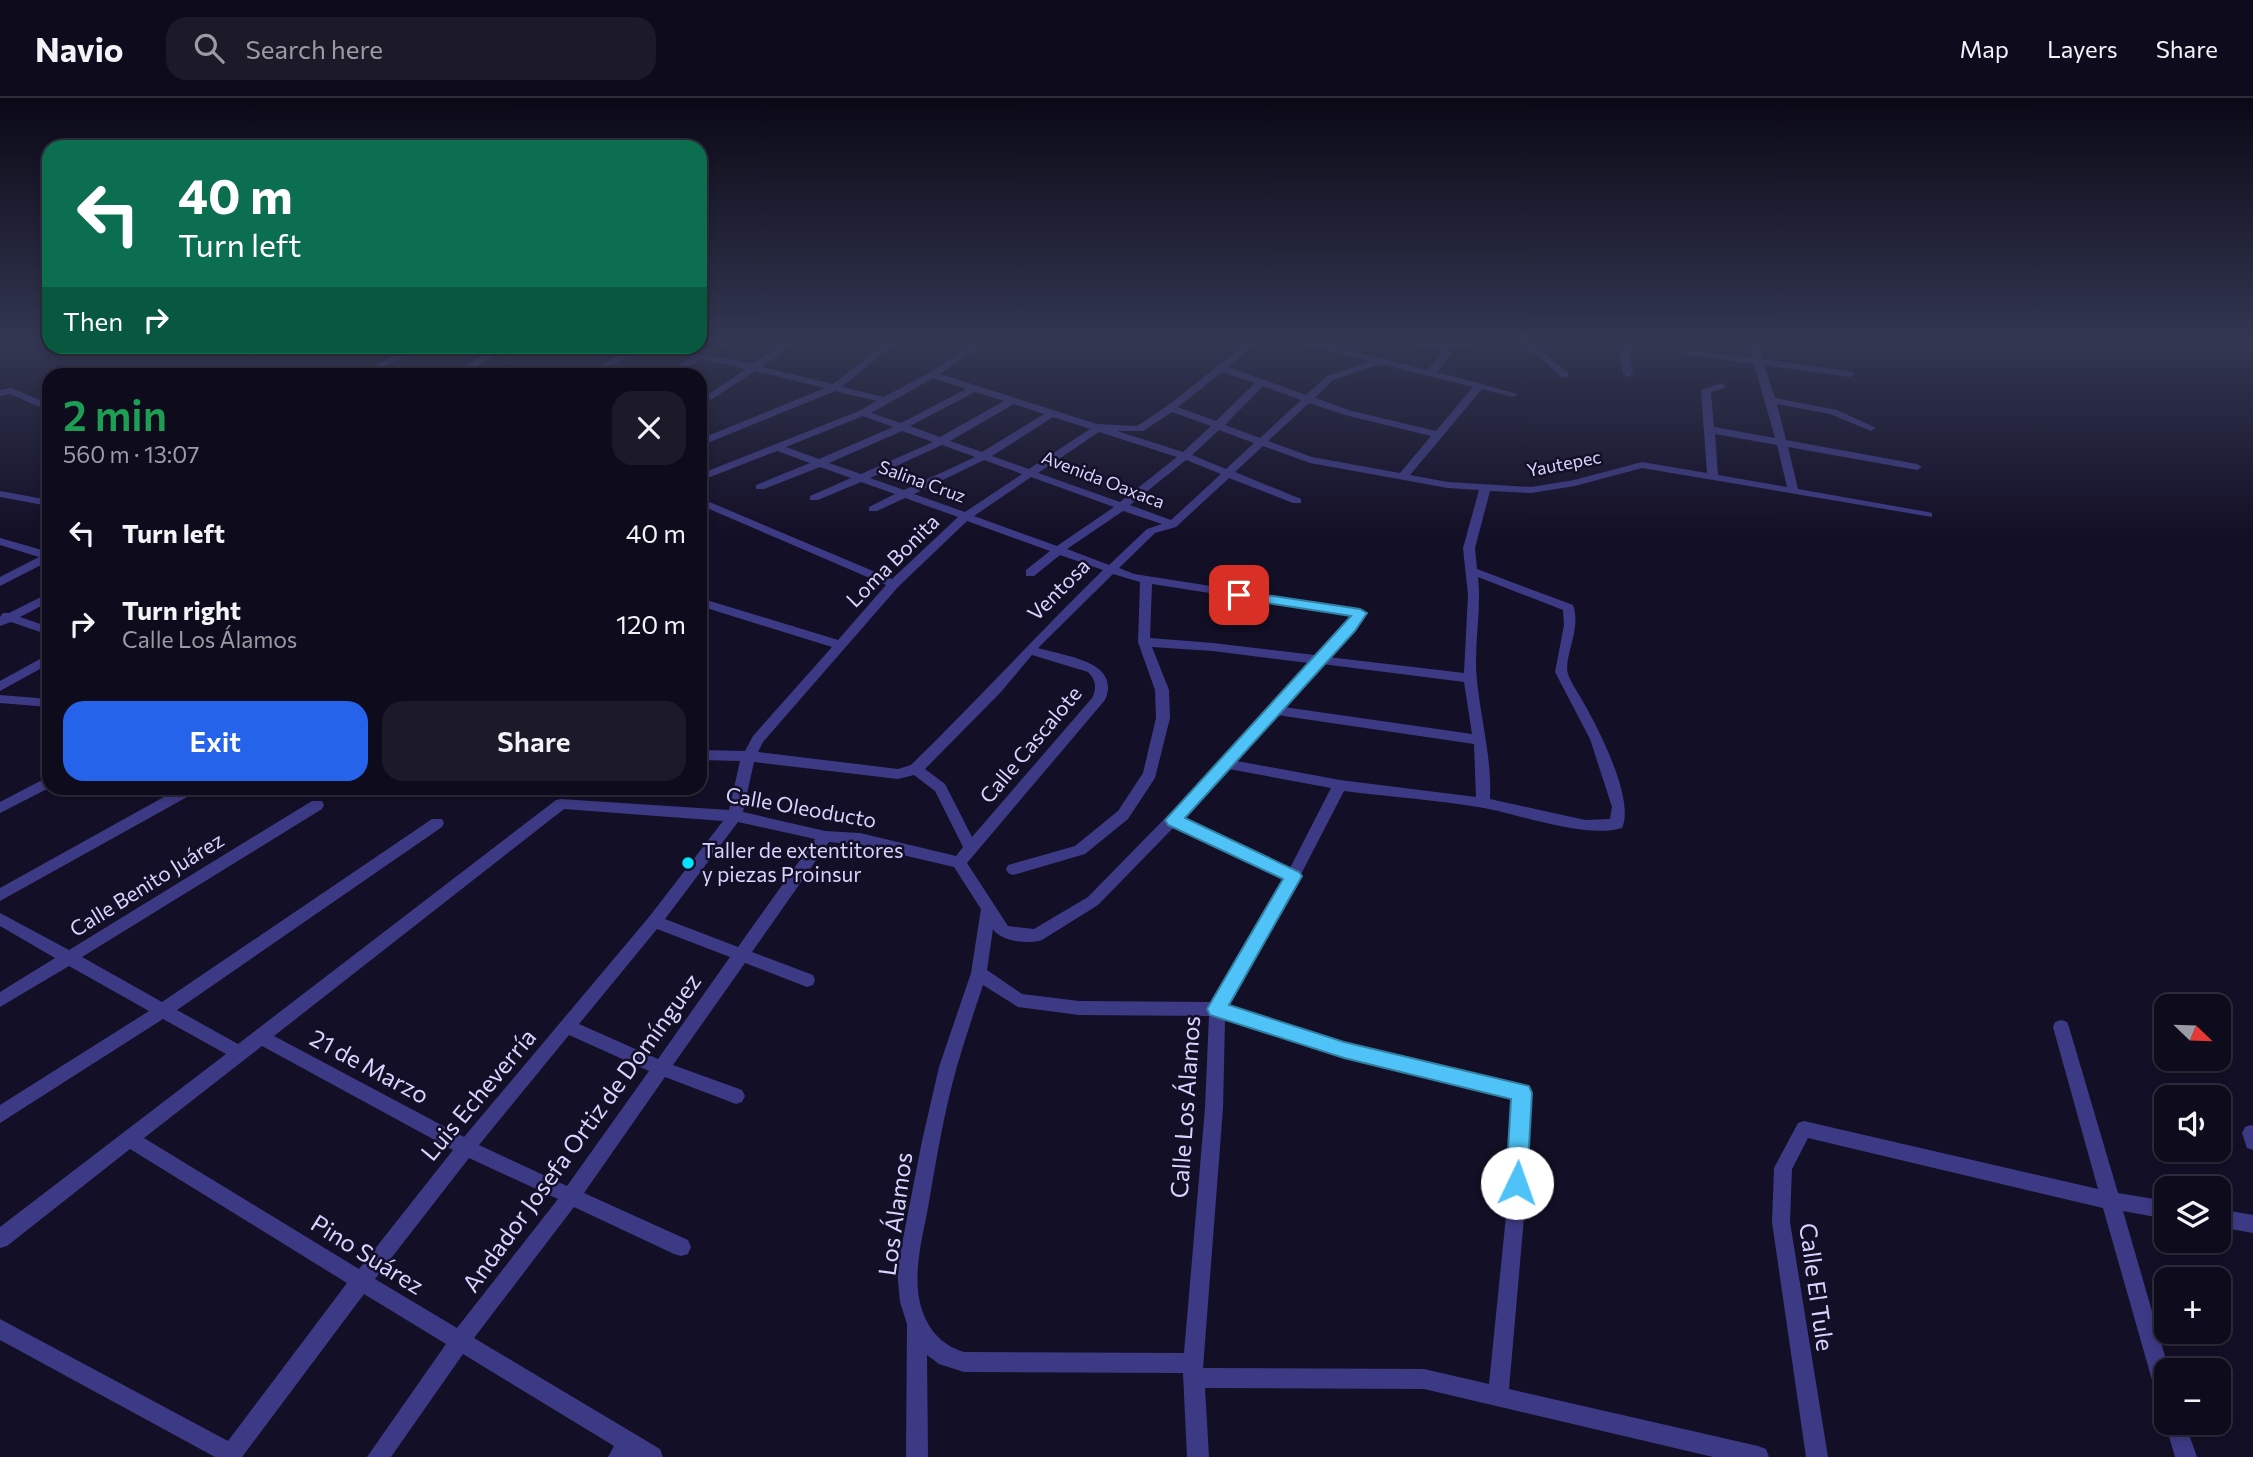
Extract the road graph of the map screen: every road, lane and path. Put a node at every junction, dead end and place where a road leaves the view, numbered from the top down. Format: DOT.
graph roads {
  1 [pos="789,406"];
  2 [pos="876,406"];
  3 [pos="941,406"];
  4 [pos="1003,406"];
  5 [pos="1033,406"];
  6 [pos="1238,406"];
  7 [pos="1300,406"];
  8 [pos="1331,406"];
  9 [pos="1461,406"];
  10 [pos="1708,406"];
  11 [pos="1773,406"];
  12 [pos="1804,406"];
  13 [pos="1171,408"];
  14 [pos="863,413"];
  15 [pos="1053,413"];
  16 [pos="1219,426"];
  17 [pos="903,427"];
  18 [pos="1099,427"];
  19 [pos="1871,429"];
  20 [pos="1710,430"];
  21 [pos="1436,434"];
  22 [pos="707,440"];
  23 [pos="942,441"];
  24 [pos="1261,441"];
  25 [pos="1781,442"];
  26 [pos="776,447"];
  27 [pos="984,456"];
  28 [pos="1185,456"];
  29 [pos="820,464"];
  30 [pos="1917,467"];
  31 [pos="1031,472"];
  32 [pos="1229,474"];
  33 [pos="707,475"];
  34 [pos="1713,476"];
  35 [pos="1402,477"];
  36 [pos="859,478"];
  37 [pos="760,487"];
  38 [pos="1485,489"];
  39 [pos="1793,489"];
  40 [pos="0,494"];
  41 [pos="903,494"];
  42 [pos="814,498"];
  43 [pos="1297,501"];
  44 [pos="42,502"];
  45 [pos="707,504"];
  46 [pos="1119,508"];
  47 [pos="873,509"];
  48 [pos="1928,515"];
  49 [pos="965,517"];
  50 [pos="1172,525"];
  51 [pos="0,541"];
  52 [pos="1055,550"];
  53 [pos="42,554"];
  54 [pos="42,560"];
  55 [pos="1109,570"];
  56 [pos="1472,571"];
  57 [pos="1030,573"];
  58 [pos="1146,581"];
  59 [pos="0,582"];
  60 [pos="894,584"];
  61 [pos="42,600"];
  62 [pos="707,604"];
  63 [pos="3,618"];
  64 [pos="42,629"];
  65 [pos="1144,642"];
  66 [pos="839,645"];
  67 [pos="1029,650"];
  68 [pos="42,662"];
  69 [pos="1318,662"];
  70 [pos="1470,678"];
  71 [pos="0,687"];
  72 [pos="42,696"];
  73 [pos="0,699"];
  74 [pos="33,701"];
  75 [pos="42,702"];
  76 [pos="1273,710"];
  77 [pos="1480,740"];
  78 [pos="707,755"];
  79 [pos="748,758"];
  80 [pos="1226,764"];
  81 [pos="916,769"];
  82 [pos="42,785"];
  83 [pos="1340,785"];
  84 [pos="179,795"];
  85 [pos="1483,803"];
  86 [pos="317,805"];
  87 [pos="0,808"];
  88 [pos="735,816"];
  89 [pos="1173,820"];
  90 [pos="437,823"];
  91 [pos="825,836"];
  92 [pos="971,849"];
  93 [pos="959,862"];
  94 [pos="1013,869"];
  95 [pos="1293,876"];
  96 [pos="0,895"];
  97 [pos="988,910"];
  98 [pos="0,919"];
  99 [pos="654,921"];
  100 [pos="740,954"];
  101 [pos="69,958"];
  102 [pos="979,973"];
  103 [pos="807,980"];
  104 [pos="0,1000"];
  105 [pos="1217,1009"];
  106 [pos="162,1012"];
  107 [pos="568,1027"];
  108 [pos="2061,1027"];
  109 [pos="261,1037"];
  110 [pos="239,1053"];
  111 [pos="661,1068"];
  112 [pos="736,1097"];
  113 [pos="0,1115"];
  114 [pos="128,1138"];
  115 [pos="467,1148"];
  116 [pos="571,1196"];
  117 [pos="2109,1200"];
  118 [pos="2154,1208"];
  119 [pos="2231,1220"];
  120 [pos="2253,1224"];
  121 [pos="0,1239"];
  122 [pos="681,1247"];
  123 [pos="362,1280"];
  124 [pos="917,1323"];
  125 [pos="0,1329"];
  126 [pos="459,1342"];
  127 [pos="2155,1358"];
  128 [pos="1193,1371"];
  129 [pos="1498,1398"];
  130 [pos="2179,1435"];
  131 [pos="623,1450"];
  132 [pos="230,1455"];
  133 [pos="377,1457"];
  134 [pos="652,1457"];
  135 [pos="917,1457"];
  136 [pos="1198,1457"];
  137 [pos="1758,1457"];
  138 [pos="1818,1457"];
  139 [pos="2186,1457"];
  1 -- 22 [label="street"];
  2 -- 14 [label="street"];
  3 -- 17 [label="street"];
  4 -- 23 [label="street"];
  5 -- 15 [label="street"];
  6 -- 16 [label="street"];
  7 -- 24 [label="street, Ventosa"];
  8 -- 21 [label="street"];
  9 -- 21 [label="street"];
  10 -- 20 [label="street"];
  11 -- 25 [label="street"];
  12 -- 19 [label="street"];
  13 -- 16 [label="street, Yautepec"];
  13 -- 18 [label="street"];
  14 -- 17 [label="street, Avenida Oaxaca"];
  14 -- 26 [label="street"];
  15 -- 18 [label="street"];
  15 -- 27 [label="street"];
  16 -- 24 [label="street, Yautepec"];
  16 -- 28 [label="street"];
  17 -- 23 [label="street, Avenida Oaxaca"];
  17 -- 29 [label="street"];
  18 -- 28 [label="street"];
  18 -- 31 [label="street, Loma Bonita"];
  20 -- 25 [label="street"];
  20 -- 34 [label="street"];
  21 -- 35 [label="street"];
  23 -- 27 [label="street, Avenida Oaxaca"];
  23 -- 36 [label="street"];
  24 -- 32 [label="street, Ventosa"];
  24 -- 35 [label="street, Yautepec"];
  25 -- 30 [label="street"];
  25 -- 39 [label="street"];
  26 -- 29 [label="street, Salina Cruz"];
  26 -- 33 [label="street"];
  27 -- 31 [label="street, Avenida Oaxaca"];
  27 -- 41 [label="street"];
  28 -- 32 [label="street"];
  28 -- 46 [label="street"];
  29 -- 36 [label="street, Salina Cruz"];
  29 -- 37 [label="street"];
  31 -- 46 [label="street, Avenida Oaxaca"];
  31 -- 49 [label="street, Loma Bonita"];
  32 -- 43 [label="street"];
  32 -- 50 [label="street, Ventosa"];
  34 -- 38 [label="street, Yautepec"];
  34 -- 39 [label="street, Yautepec"];
  35 -- 38 [label="street, Yautepec"];
  36 -- 41 [label="street, Salina Cruz"];
  36 -- 42 [label="street"];
  38 -- 56 [label="street"];
  39 -- 48 [label="street, Yautepec"];
  40 -- 44 [label="street"];
  41 -- 47 [label="street"];
  41 -- 49 [label="street, Salina Cruz"];
  45 -- 60 [label="street"];
  46 -- 50 [label="street, Avenida Oaxaca"];
  46 -- 52 [label="street"];
  49 -- 52 [label="street, Salina Cruz"];
  49 -- 60 [label="street, Loma Bonita"];
  50 -- 55 [label="street, Ventosa"];
  51 -- 53 [label="street"];
  52 -- 55 [label="street, Salina Cruz"];
  52 -- 57 [label="street"];
  54 -- 59 [label="street"];
  55 -- 58 [label="street"];
  55 -- 67 [label="street, Ventosa"];
  56 -- 70 [label="street"];
  56 -- 85 [label="street"];
  58 -- 65 [label="street"];
  58 -- 69 [label="street"];
  60 -- 66 [label="street, Loma Bonita"];
  61 -- 63 [label="street"];
  62 -- 66 [label="street"];
  63 -- 64 [label="street"];
  65 -- 69 [label="street"];
  65 -- 94 [label="street"];
  66 -- 79 [label="street, Loma Bonita"];
  67 -- 81 [label="street, Ventosa"];
  67 -- 92 [label="street, Calle Cascalote"];
  68 -- 71 [label="street"];
  69 -- 70 [label="street"];
  69 -- 76 [label="street"];
  70 -- 77 [label="street"];
  72 -- 74 [label="street"];
  73 -- 74 [label="street"];
  74 -- 75 [label="street"];
  76 -- 77 [label="street"];
  76 -- 80 [label="street"];
  77 -- 85 [label="street"];
  78 -- 79 [label="street"];
  79 -- 81 [label="street"];
  79 -- 88 [label="street, Luis Echeverría"];
  80 -- 83 [label="street"];
  80 -- 89 [label="street"];
  81 -- 92 [label="street"];
  82 -- 87 [label="street"];
  83 -- 85 [label="street"];
  83 -- 95 [label="street, Calle Los Álamos"];
  84 -- 96 [label="street"];
  86 -- 101 [label="street, Calle Benito Juárez"];
  88 -- 91 [label="street, Calle Oleoducto"];
  88 -- 99 [label="street, Luis Echeverría"];
  88 -- 109 [label="street, Calle Oleoducto"];
  89 -- 95 [label="street"];
  89 -- 97 [label="street"];
  90 -- 106 [label="street"];
  91 -- 93 [label="street, Calle Oleoducto"];
  91 -- 100 [label="street, Andador Josefa Ortiz de Domínguez"];
  92 -- 93 [label="street, Calle Cascalote"];
  93 -- 97 [label="street"];
  95 -- 105 [label="street, Calle Los Álamos"];
  97 -- 102 [label="street, Los Álamos"];
  98 -- 101 [label="street"];
  99 -- 100 [label="street"];
  99 -- 107 [label="street, Luis Echeverría"];
  100 -- 103 [label="street"];
  100 -- 111 [label="street, Andador Josefa Ortiz de Domínguez"];
  101 -- 104 [label="street, Calle Benito Juárez"];
  101 -- 106 [label="street"];
  102 -- 105 [label="street"];
  102 -- 124 [label="street, Los Álamos"];
  105 -- 128 [label="street, Calle Los Álamos"];
  105 -- 129 [label="street"];
  106 -- 110 [label="street"];
  106 -- 113 [label="street"];
  107 -- 111 [label="street"];
  107 -- 115 [label="street, Luis Echeverría"];
  108 -- 117 [label="street"];
  109 -- 110 [label="street"];
  109 -- 115 [label="street, 21 de Marzo"];
  110 -- 114 [label="street"];
  111 -- 112 [label="street"];
  111 -- 116 [label="street, Andador Josefa Ortiz de Domínguez"];
  114 -- 121 [label="street"];
  114 -- 123 [label="street, Pino Suárez"];
  115 -- 116 [label="street, 21 de Marzo"];
  115 -- 123 [label="street, Luis Echeverría"];
  116 -- 122 [label="street, 21 de Marzo"];
  116 -- 126 [label="street, Andador Josefa Ortiz de Domínguez"];
  117 -- 118 [label="street"];
  117 -- 127 [label="street"];
  117 -- 138 [label="street, Calle El Tule"];
  119 -- 120 [label="street"];
  123 -- 126 [label="street, Pino Suárez"];
  123 -- 132 [label="street, Luis Echeverría"];
  124 -- 128 [label="street, Los Álamos"];
  124 -- 135 [label="street"];
  125 -- 132 [label="street"];
  126 -- 131 [label="street, Pino Suárez"];
  126 -- 133 [label="street, Andador Josefa Ortiz de Domínguez"];
  128 -- 129 [label="street"];
  128 -- 136 [label="street, Calle Los Álamos"];
  129 -- 137 [label="street"];
  130 -- 139 [label="street"];
  131 -- 134 [label="street, Pino Suárez"];
}
